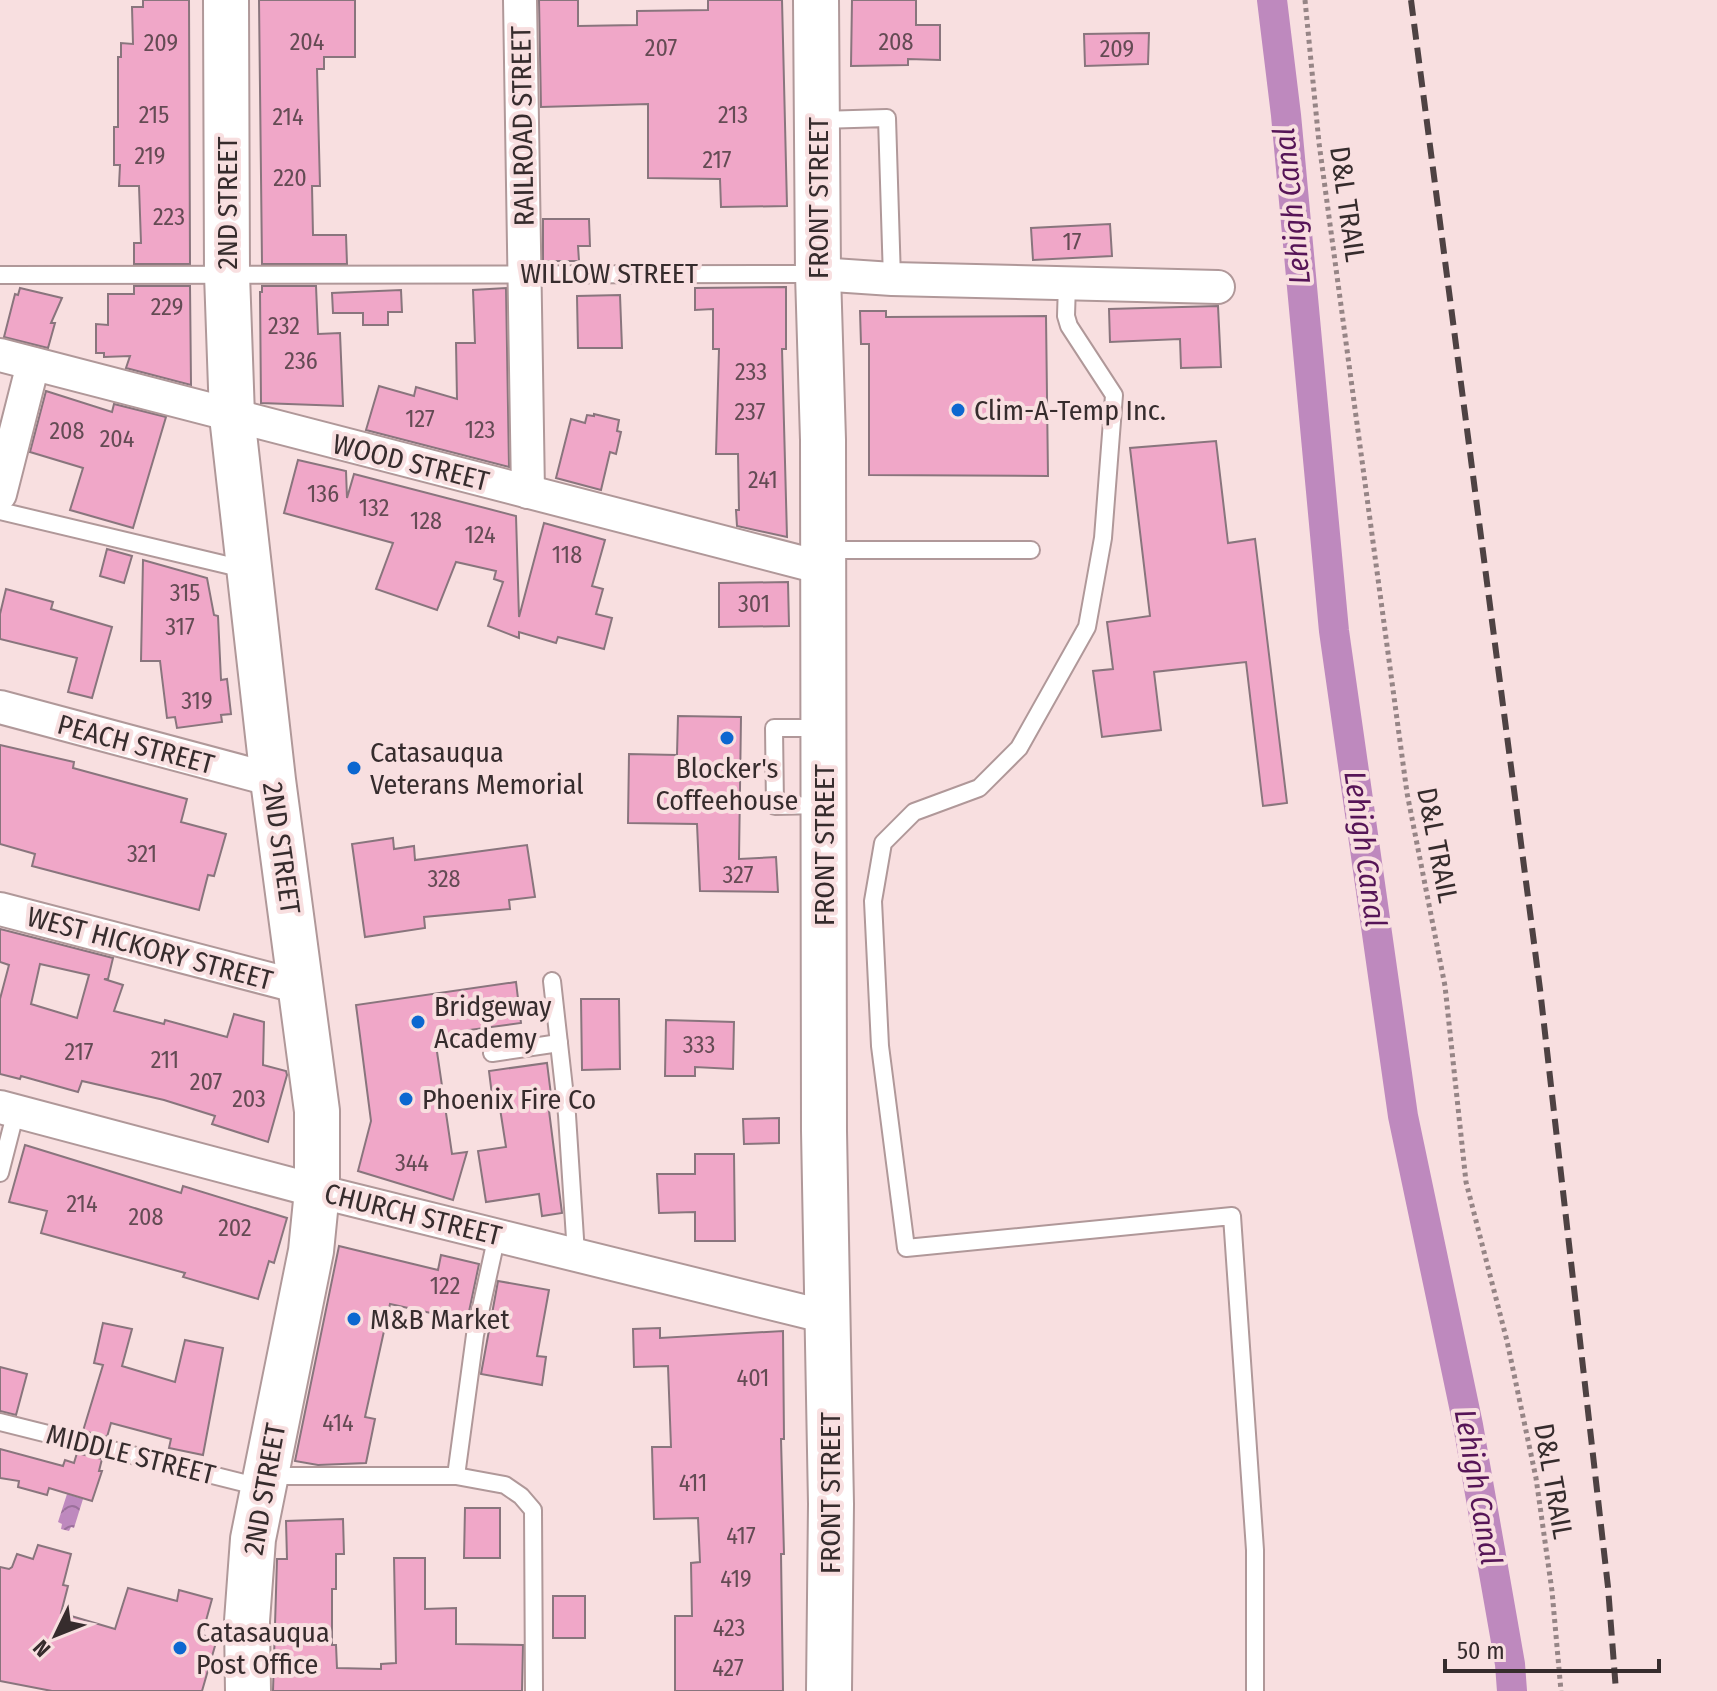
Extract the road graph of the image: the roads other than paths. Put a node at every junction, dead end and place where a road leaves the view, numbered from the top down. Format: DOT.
graph roads {
  1 [pos="226,0"];
  2 [pos="520,0"];
  3 [pos="816,0"];
  4 [pos="818,120"];
  5 [pos="525,273"];
  6 [pos="227,274"];
  7 [pos="818,274"];
  8 [pos="0,275"];
  9 [pos="892,279"];
  10 [pos="1067,283"];
  11 [pos="1218,287"];
  12 [pos="0,355"];
  13 [pos="33,364"];
  14 [pos="232,416"];
  15 [pos="528,492"];
  16 [pos="0,494"];
  17 [pos="0,511"];
  18 [pos="1031,550"];
  19 [pos="823,559"];
  20 [pos="248,570"];
  21 [pos="0,707"];
  22 [pos="273,780"];
  23 [pos="0,909"];
  24 [pos="552,981"];
  25 [pos="300,987"];
  26 [pos="559,1043"];
  27 [pos="492,1053"];
  28 [pos="8,1109"];
  29 [pos="0,1173"];
  30 [pos="317,1191"];
  31 [pos="497,1235"];
  32 [pos="576,1254"];
  33 [pos="827,1317"];
  34 [pos="0,1422"];
  35 [pos="456,1476"];
  36 [pos="263,1482"];
  37 [pos="248,1691"];
  38 [pos="534,1691"];
  39 [pos="829,1691"];
  40 [pos="1255,1691"];
  1 -- 6 [label="main road, 2ND STREET"];
  2 -- 5 [label="street, RAILROAD STREET"];
  3 -- 4 [label="main road, FRONT STREET"];
  4 -- 7 [label="main road, FRONT STREET"];
  4 -- 9 [label="lane"];
  5 -- 6 [label="lane, WILLOW STREET"];
  5 -- 7 [label="lane, WILLOW STREET"];
  5 -- 15 [label="street, RAILROAD STREET"];
  6 -- 8 [label="lane, WILLOW STREET"];
  6 -- 14 [label="main road, 2ND STREET"];
  7 -- 9 [label="street, WILLOW STREET"];
  7 -- 19 [label="main road, FRONT STREET"];
  9 -- 10 [label="street, WILLOW STREET"];
  10 -- 11 [label="street, WILLOW STREET"];
  10 -- 40 [label="lane"];
  12 -- 13 [label="street, WOOD STREET"];
  13 -- 14 [label="street, WOOD STREET"];
  13 -- 16 [label="street"];
  14 -- 15 [label="street, WOOD STREET"];
  14 -- 20 [label="main road, 2ND STREET"];
  15 -- 19 [label="street, WOOD STREET"];
  17 -- 20 [label="lane"];
  18 -- 19 [label="lane"];
  19 -- 33 [label="main road, FRONT STREET"];
  20 -- 22 [label="main road, 2ND STREET"];
  21 -- 22 [label="street, PEACH STREET"];
  22 -- 25 [label="main road, 2ND STREET"];
  23 -- 25 [label="street, WEST HICKORY STREET"];
  24 -- 26 [label="lane"];
  25 -- 30 [label="main road, 2ND STREET"];
  26 -- 27 [label="lane"];
  26 -- 32 [label="lane"];
  28 -- 29 [label="lane"];
  28 -- 30 [label="street, CHURCH STREET"];
  30 -- 31 [label="street, CHURCH STREET"];
  30 -- 36 [label="main road, 2ND STREET"];
  31 -- 32 [label="street, CHURCH STREET"];
  31 -- 35 [label="lane"];
  32 -- 33 [label="street, CHURCH STREET"];
  33 -- 39 [label="main road, FRONT STREET"];
  34 -- 36 [label="lane, MIDDLE STREET"];
  35 -- 36 [label="lane, MIDDLE STREET"];
  35 -- 38 [label="lane, MIDDLE STREET"];
  36 -- 37 [label="main road, 2ND STREET"];
}
